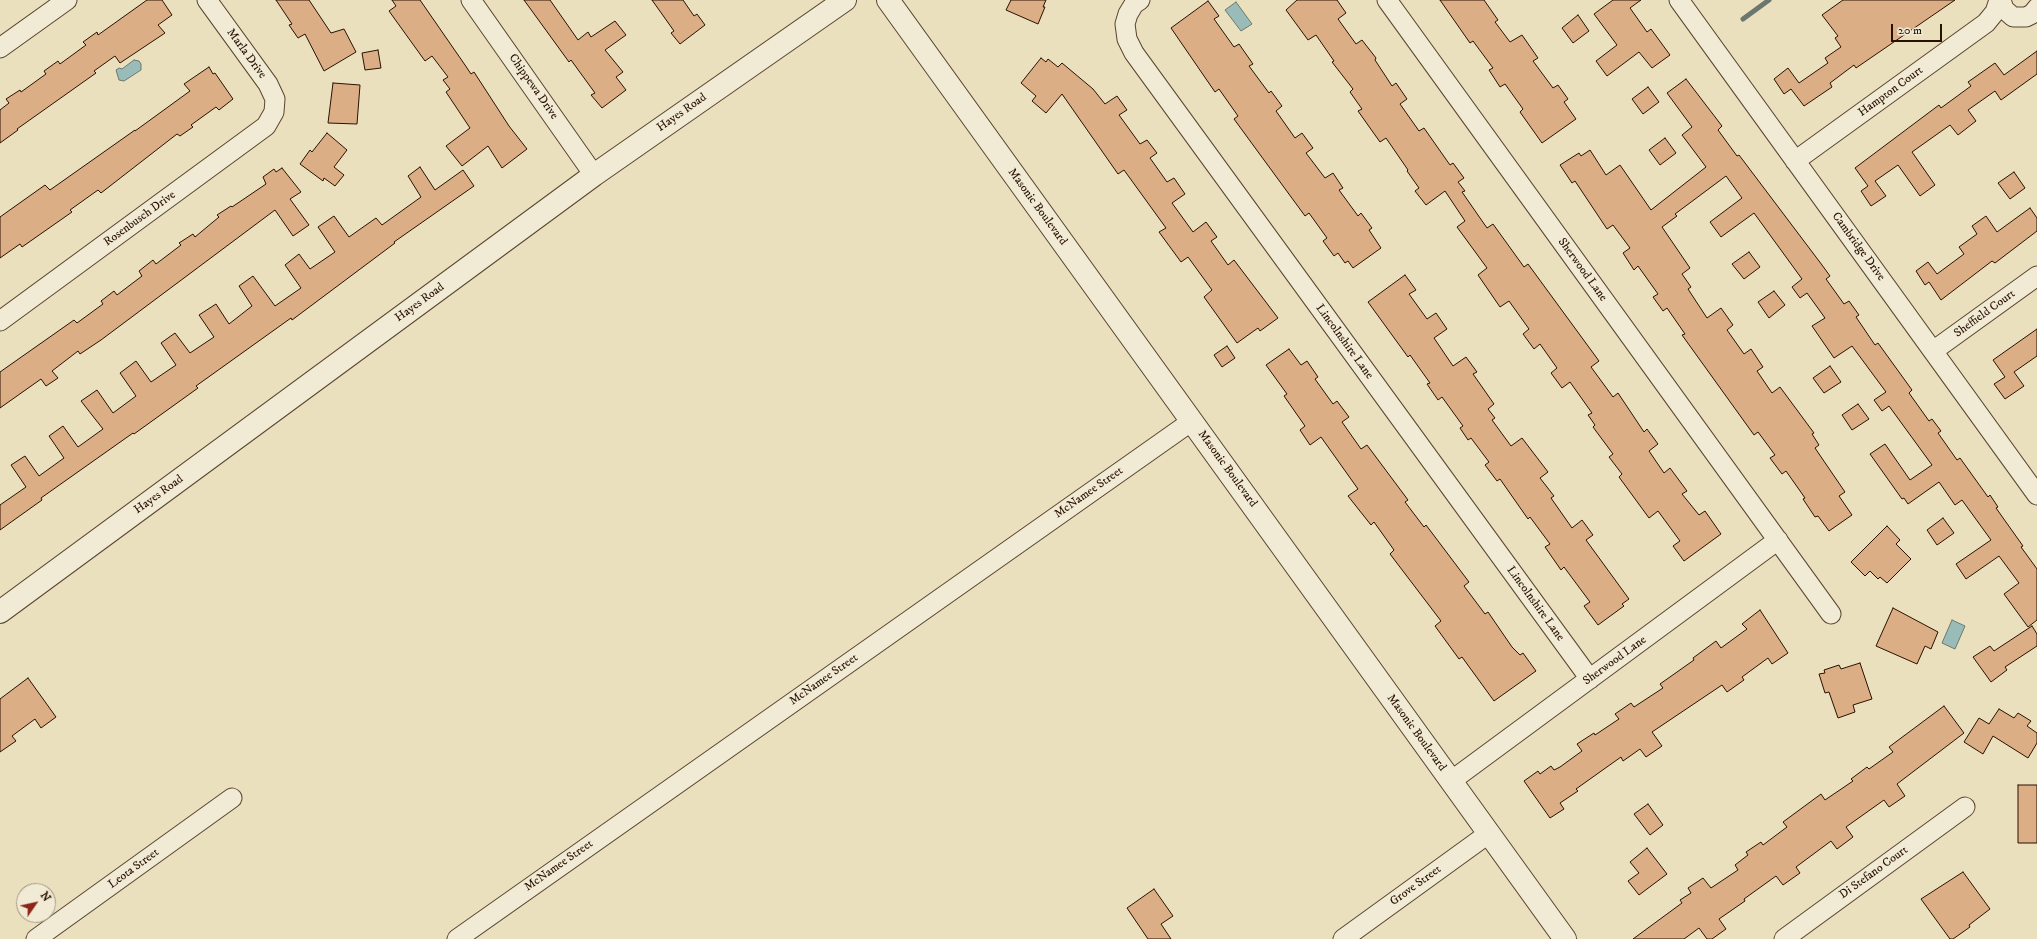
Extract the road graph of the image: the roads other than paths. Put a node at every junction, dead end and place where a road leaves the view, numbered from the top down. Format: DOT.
graph roads {
  1 [pos="67,0"];
  2 [pos="207,0"];
  3 [pos="471,0"];
  4 [pos="844,0"];
  5 [pos="888,0"];
  6 [pos="1140,0"];
  7 [pos="1387,0"];
  8 [pos="1679,0"];
  9 [pos="2000,0"];
  10 [pos="2037,8"];
  11 [pos="2013,17"];
  12 [pos="1986,23"];
  13 [pos="0,48"];
  14 [pos="274,112"];
  15 [pos="1795,161"];
  16 [pos="594,175"];
  17 [pos="2037,276"];
  18 [pos="0,321"];
  19 [pos="1933,351"];
  20 [pos="1192,421"];
  21 [pos="2037,495"];
  22 [pos="1778,540"];
  23 [pos="0,612"];
  24 [pos="1831,614"];
  25 [pos="1590,679"];
  26 [pos="1451,782"];
  27 [pos="232,798"];
  28 [pos="1965,806"];
  29 [pos="1488,834"];
  30 [pos="36,939"];
  31 [pos="457,939"];
  32 [pos="1343,939"];
  33 [pos="1565,939"];
  34 [pos="1784,939"];
  1 -- 13 [label="street"];
  2 -- 14 [label="street, Marla Drive"];
  3 -- 16 [label="street, Chippewa Drive"];
  4 -- 16 [label="street, Hayes Road"];
  5 -- 20 [label="street, Masonic Boulevard"];
  6 -- 25 [label="street, Lincolnshire Lane"];
  7 -- 22 [label="street, Sherwood Lane"];
  8 -- 15 [label="street, Cambridge Drive"];
  9 -- 11 [label="street, Hampton Court"];
  9 -- 12 [label="street, Hampton Court"];
  10 -- 11 [label="street, Hampton Court"];
  11 -- 12 [label="street, Hampton Court"];
  12 -- 15 [label="street, Hampton Court"];
  14 -- 18 [label="street, Rosenbusch Drive"];
  15 -- 19 [label="street, Cambridge Drive"];
  16 -- 23 [label="street, Hayes Road"];
  17 -- 19 [label="street, Sheffield Court"];
  19 -- 21 [label="street, Cambridge Drive"];
  20 -- 26 [label="street, Masonic Boulevard"];
  20 -- 31 [label="street, McNamee Street"];
  22 -- 24 [label="street, Sherwood Lane"];
  22 -- 25 [label="street, Sherwood Lane"];
  25 -- 26 [label="street, Sherwood Lane"];
  26 -- 29 [label="street, Masonic Boulevard"];
  27 -- 30 [label="street, Leota Street"];
  28 -- 34 [label="street, Di Stefano Court"];
  29 -- 32 [label="street, Grove Street"];
  29 -- 33 [label="street, Masonic Boulevard"];
}
